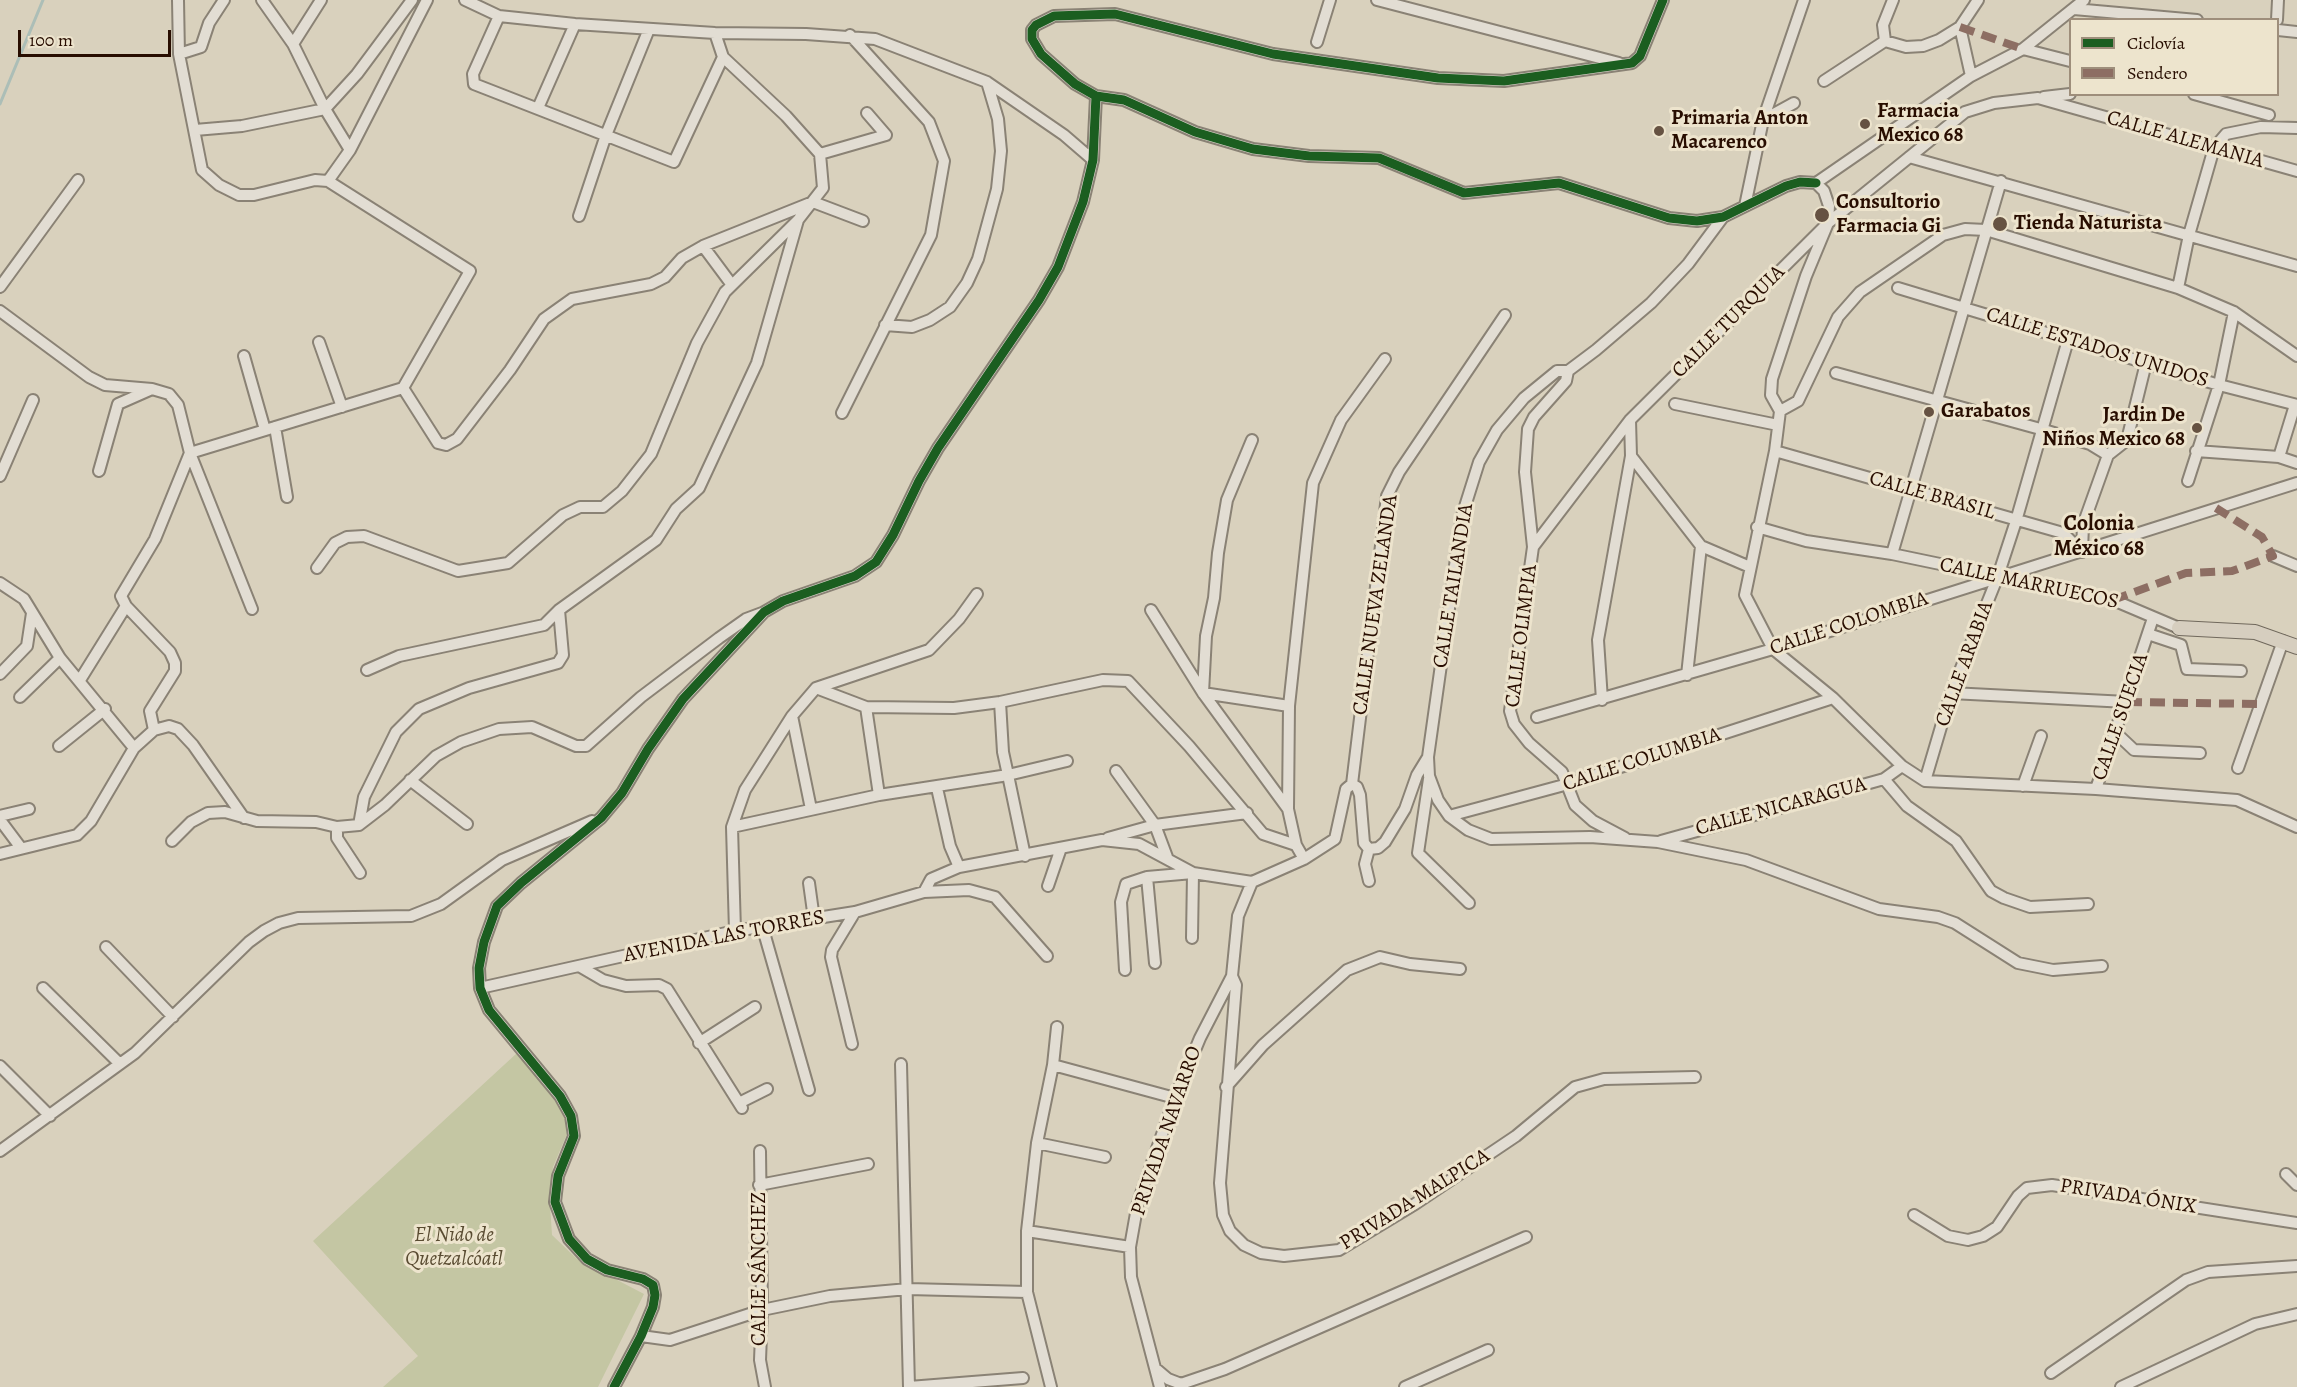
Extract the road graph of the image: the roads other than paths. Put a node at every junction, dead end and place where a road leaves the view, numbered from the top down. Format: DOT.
graph roads {
  1 [pos="178,0"];
  2 [pos="224,0"];
  3 [pos="262,0"];
  4 [pos="321,0"];
  5 [pos="412,0"];
  6 [pos="427,0"];
  7 [pos="465,0"];
  8 [pos="1330,0"];
  9 [pos="1377,0"];
  10 [pos="1804,0"];
  11 [pos="1893,0"];
  12 [pos="1978,0"];
  13 [pos="2084,0"];
  14 [pos="2278,0"];
  15 [pos="1664,1"];
  16 [pos="2074,9"];
  17 [pos="499,16"];
  18 [pos="2175,18"];
  19 [pos="2277,18"];
  20 [pos="575,24"];
  21 [pos="1960,27"];
  22 [pos="650,29"];
  23 [pos="2279,30"];
  24 [pos="2297,32"];
  25 [pos="715,33"];
  26 [pos="850,36"];
  27 [pos="1885,41"];
  28 [pos="1317,42"];
  29 [pos="293,44"];
  30 [pos="2023,49"];
  31 [pos="179,54"];
  32 [pos="723,57"];
  33 [pos="2069,61"];
  34 [pos="1626,65"];
  35 [pos="1971,76"];
  36 [pos="1824,81"];
  37 [pos="987,82"];
  38 [pos="2069,94"];
  39 [pos="1096,96"];
  40 [pos="2201,96"];
  41 [pos="2038,98"];
  42 [pos="1794,103"];
  43 [pos="538,108"];
  44 [pos="325,109"];
  45 [pos="867,113"];
  46 [pos="2269,115"];
  47 [pos="1763,120"];
  48 [pos="2297,128"];
  49 [pos="195,130"];
  50 [pos="606,135"];
  51 [pos="2214,148"];
  52 [pos="350,150"];
  53 [pos="820,154"];
  54 [pos="1909,157"];
  55 [pos="1094,160"];
  56 [pos="2297,171"];
  57 [pos="78,180"];
  58 [pos="328,181"];
  59 [pos="2001,181"];
  60 [pos="1816,183"];
  61 [pos="813,202"];
  62 [pos="1745,206"];
  63 [pos="579,216"];
  64 [pos="1724,217"];
  65 [pos="798,220"];
  66 [pos="863,221"];
  67 [pos="1828,223"];
  68 [pos="1986,230"];
  69 [pos="2189,236"];
  70 [pos="703,246"];
  71 [pos="2297,266"];
  72 [pos="732,285"];
  73 [pos="0,287"];
  74 [pos="1898,288"];
  75 [pos="2178,288"];
  76 [pos="1962,307"];
  77 [pos="2234,312"];
  78 [pos="2,315"];
  79 [pos="1505,315"];
  80 [pos="885,326"];
  81 [pos="2068,340"];
  82 [pos="319,342"];
  83 [pos="244,356"];
  84 [pos="2297,356"];
  85 [pos="1385,359"];
  86 [pos="2146,363"];
  87 [pos="1568,371"];
  88 [pos="1836,373"];
  89 [pos="2219,385"];
  90 [pos="403,388"];
  91 [pos="152,389"];
  92 [pos="1938,399"];
  93 [pos="33,400"];
  94 [pos="1675,404"];
  95 [pos="2296,405"];
  96 [pos="342,407"];
  97 [pos="1780,411"];
  98 [pos="842,413"];
  99 [pos="1630,420"];
  100 [pos="1778,425"];
  101 [pos="270,428"];
  102 [pos="2044,430"];
  103 [pos="1252,440"];
  104 [pos="1775,451"];
  105 [pos="2196,451"];
  106 [pos="190,453"];
  107 [pos="2108,455"];
  108 [pos="1631,456"];
  109 [pos="2279,457"];
  110 [pos="2297,463"];
  111 [pos="99,471"];
  112 [pos="0,476"];
  113 [pos="2188,481"];
  114 [pos="2297,483"];
  115 [pos="1911,490"];
  116 [pos="287,497"];
  117 [pos="2016,521"];
  118 [pos="1758,527"];
  119 [pos="1701,546"];
  120 [pos="1533,548"];
  121 [pos="2082,552"];
  122 [pos="1892,554"];
  123 [pos="2273,556"];
  124 [pos="2297,566"];
  125 [pos="1750,567"];
  126 [pos="317,568"];
  127 [pos="1998,576"];
  128 [pos="0,583"];
  129 [pos="977,594"];
  130 [pos="126,606"];
  131 [pos="252,609"];
  132 [pos="560,610"];
  133 [pos="1151,610"];
  134 [pos="32,612"];
  135 [pos="764,612"];
  136 [pos="2153,618"];
  137 [pos="2179,628"];
  138 [pos="2148,634"];
  139 [pos="2283,640"];
  140 [pos="2297,648"];
  141 [pos="1773,649"];
  142 [pos="60,658"];
  143 [pos="367,670"];
  144 [pos="2241,671"];
  145 [pos="0,673"];
  146 [pos="1688,675"];
  147 [pos="80,680"];
  148 [pos="816,688"];
  149 [pos="1203,693"];
  150 [pos="1952,693"];
  151 [pos="21,697"];
  152 [pos="1833,698"];
  153 [pos="1602,700"];
  154 [pos="1000,702"];
  155 [pos="2127,702"];
  156 [pos="1289,706"];
  157 [pos="866,707"];
  158 [pos="105,709"];
  159 [pos="792,716"];
  160 [pos="1538,717"];
  161 [pos="154,730"];
  162 [pos="2116,733"];
  163 [pos="2041,736"];
  164 [pos="59,746"];
  165 [pos="135,748"];
  166 [pos="2200,753"];
  167 [pos="1428,757"];
  168 [pos="1067,761"];
  169 [pos="1902,766"];
  170 [pos="2238,768"];
  171 [pos="1116,771"];
  172 [pos="1008,775"];
  173 [pos="1429,776"];
  174 [pos="1884,779"];
  175 [pos="410,780"];
  176 [pos="1925,781"];
  177 [pos="1352,783"];
  178 [pos="1568,784"];
  179 [pos="2023,786"];
  180 [pos="937,788"];
  181 [pos="2096,789"];
  182 [pos="879,795"];
  183 [pos="29,809"];
  184 [pos="811,809"];
  185 [pos="1288,809"];
  186 [pos="1246,813"];
  187 [pos="0,816"];
  188 [pos="1449,816"];
  189 [pos="244,818"];
  190 [pos="601,818"];
  191 [pos="0,820"];
  192 [pos="467,824"];
  193 [pos="359,825"];
  194 [pos="1155,825"];
  195 [pos="337,827"];
  196 [pos="732,827"];
  197 [pos="2297,827"];
  198 [pos="1102,840"];
  199 [pos="1628,840"];
  200 [pos="172,841"];
  201 [pos="1658,842"];
  202 [pos="1296,845"];
  203 [pos="21,848"];
  204 [pos="1061,848"];
  205 [pos="1369,849"];
  206 [pos="0,854"];
  207 [pos="1025,856"];
  208 [pos="1167,857"];
  209 [pos="1304,859"];
  210 [pos="959,867"];
  211 [pos="360,873"];
  212 [pos="1193,873"];
  213 [pos="1147,877"];
  214 [pos="1369,881"];
  215 [pos="1252,882"];
  216 [pos="808,883"];
  217 [pos="1048,886"];
  218 [pos="924,892"];
  219 [pos="1469,903"];
  220 [pos="2088,904"];
  221 [pos="855,912"];
  222 [pos="814,919"];
  223 [pos="763,928"];
  224 [pos="735,931"];
  225 [pos="1192,938"];
  226 [pos="106,947"];
  227 [pos="1047,956"];
  228 [pos="1155,963"];
  229 [pos="579,966"];
  230 [pos="2102,966"];
  231 [pos="1460,969"];
  232 [pos="1125,970"];
  233 [pos="1232,976"];
  234 [pos="43,988"];
  235 [pos="480,988"];
  236 [pos="754,1007"];
  237 [pos="173,1017"];
  238 [pos="1057,1027"];
  239 [pos="699,1043"];
  240 [pos="852,1044"];
  241 [pos="120,1064"];
  242 [pos="900,1064"];
  243 [pos="1053,1065"];
  244 [pos="0,1066"];
  245 [pos="1695,1077"];
  246 [pos="1226,1087"];
  247 [pos="767,1089"];
  248 [pos="809,1089"];
  249 [pos="1175,1098"];
  250 [pos="50,1116"];
  251 [pos="1036,1143"];
  252 [pos="0,1151"];
  253 [pos="760,1151"];
  254 [pos="1105,1157"];
  255 [pos="868,1164"];
  256 [pos="2286,1174"];
  257 [pos="759,1185"];
  258 [pos="2297,1185"];
  259 [pos="1914,1215"];
  260 [pos="2297,1222"];
  261 [pos="1027,1231"];
  262 [pos="1526,1237"];
  263 [pos="1130,1247"];
  264 [pos="2297,1266"];
  265 [pos="908,1289"];
  266 [pos="1027,1292"];
  267 [pos="762,1310"];
  268 [pos="2297,1314"];
  269 [pos="641,1336"];
  270 [pos="1488,1350"];
  271 [pos="1153,1366"];
  272 [pos="2051,1373"];
  273 [pos="1023,1378"];
  274 [pos="989,1385"];
  275 [pos="614,1387"];
  276 [pos="765,1387"];
  277 [pos="909,1387"];
  278 [pos="1051,1387"];
  279 [pos="1160,1387"];
  280 [pos="1405,1387"];
  281 [pos="2121,1387"];
  1 -- 31 [label="street"];
  2 -- 31 [label="street"];
  3 -- 29 [label="street"];
  4 -- 29 [label="street"];
  5 -- 44 [label="street"];
  6 -- 52 [label="street"];
  7 -- 17 [label="street"];
  8 -- 28 [label="street"];
  9 -- 34 [label="street"];
  10 -- 47 [label="street"];
  11 -- 27 [label="street"];
  12 -- 21 [label="street"];
  13 -- 16 [label="street"];
  14 -- 19 [label="street"];
  15 -- 34 [label="street"];
  16 -- 18 [label="street"];
  16 -- 30 [label="street"];
  17 -- 20 [label="street"];
  17 -- 43 [label="street"];
  20 -- 22 [label="street"];
  20 -- 43 [label="street"];
  21 -- 27 [label="street"];
  21 -- 35 [label="street"];
  22 -- 25 [label="street"];
  22 -- 50 [label="street"];
  23 -- 24 [label="street"];
  25 -- 26 [label="street"];
  25 -- 32 [label="street"];
  26 -- 37 [label="street"];
  26 -- 80 [label="street"];
  27 -- 36 [label="street"];
  29 -- 44 [label="street"];
  30 -- 33 [label="street"];
  30 -- 35 [label="street"];
  31 -- 49 [label="street"];
  32 -- 50 [label="street"];
  32 -- 53 [label="street"];
  34 -- 39 [label="street"];
  35 -- 60 [label="street"];
  37 -- 55 [label="street"];
  37 -- 80 [label="street"];
  38 -- 41 [label="street"];
  39 -- 55 [label="street"];
  39 -- 64 [label="street"];
  40 -- 46 [label="street"];
  41 -- 51 [label="street, CALLE ALEMANIA"];
  41 -- 54 [label="street, CALLE ALEMANIA"];
  42 -- 47 [label="street"];
  43 -- 50 [label="street"];
  44 -- 49 [label="street"];
  44 -- 52 [label="street"];
  45 -- 53 [label="street"];
  47 -- 62 [label="street"];
  48 -- 51 [label="street"];
  49 -- 58 [label="street"];
  50 -- 63 [label="street"];
  51 -- 56 [label="street, CALLE ALEMANIA"];
  51 -- 69 [label="street"];
  52 -- 58 [label="street"];
  53 -- 61 [label="street"];
  54 -- 59 [label="street"];
  54 -- 67 [label="street, CALLE ALEMANIA"];
  55 -- 135 [label="street"];
  57 -- 73 [label="street"];
  58 -- 90 [label="street"];
  59 -- 68 [label="street"];
  59 -- 69 [label="street"];
  60 -- 62 [label="street"];
  60 -- 67 [label="street"];
  61 -- 65 [label="street"];
  61 -- 66 [label="street"];
  61 -- 70 [label="street"];
  62 -- 64 [label="street"];
  64 -- 87 [label="street, CALLE TAILANDIA"];
  65 -- 72 [label="street"];
  65 -- 132 [label="street"];
  67 -- 97 [label="street"];
  67 -- 99 [label="street, CALLE TURQUIA"];
  68 -- 75 [label="street"];
  68 -- 76 [label="street"];
  68 -- 97 [label="street"];
  69 -- 71 [label="street"];
  69 -- 75 [label="street"];
  70 -- 72 [label="street"];
  70 -- 90 [label="street"];
  72 -- 126 [label="street"];
  74 -- 76 [label="street, CALLE ESTADOS UNIDOS"];
  75 -- 77 [label="street"];
  76 -- 81 [label="street, CALLE ESTADOS UNIDOS"];
  76 -- 92 [label="street"];
  77 -- 84 [label="street"];
  77 -- 89 [label="street"];
  78 -- 91 [label="street"];
  79 -- 177 [label="street, CALLE NUEVA ZELANDA"];
  80 -- 98 [label="street"];
  81 -- 86 [label="street, CALLE ESTADOS UNIDOS"];
  81 -- 102 [label="street, CALLE ARABIA"];
  82 -- 96 [label="street"];
  83 -- 101 [label="street"];
  85 -- 156 [label="street"];
  86 -- 89 [label="street, CALLE ESTADOS UNIDOS"];
  86 -- 107 [label="street"];
  87 -- 120 [label="street"];
  87 -- 167 [label="street, CALLE TAILANDIA"];
  88 -- 92 [label="street"];
  89 -- 95 [label="street, CALLE ESTADOS UNIDOS"];
  89 -- 105 [label="street"];
  90 -- 96 [label="street"];
  91 -- 106 [label="street"];
  91 -- 111 [label="street"];
  92 -- 102 [label="street"];
  92 -- 115 [label="street"];
  93 -- 112 [label="street"];
  94 -- 100 [label="street"];
  95 -- 109 [label="street"];
  96 -- 101 [label="street"];
  97 -- 100 [label="street"];
  99 -- 108 [label="street"];
  99 -- 120 [label="street, CALLE TURQUIA"];
  100 -- 104 [label="street"];
  101 -- 106 [label="street"];
  101 -- 116 [label="street"];
  102 -- 107 [label="street"];
  102 -- 117 [label="street, CALLE ARABIA"];
  103 -- 149 [label="street"];
  104 -- 115 [label="street, CALLE BRASIL"];
  104 -- 118 [label="street"];
  105 -- 109 [label="street"];
  105 -- 113 [label="street"];
  106 -- 130 [label="street"];
  106 -- 131 [label="street"];
  107 -- 121 [label="street"];
  108 -- 119 [label="street"];
  108 -- 153 [label="street"];
  109 -- 110 [label="street"];
  114 -- 121 [label="street, CALLE COLOMBIA"];
  115 -- 117 [label="street, CALLE BRASIL"];
  115 -- 122 [label="street"];
  117 -- 121 [label="street, CALLE BRASIL"];
  117 -- 127 [label="street, CALLE ARABIA"];
  118 -- 122 [label="street, CALLE MARRUECOS"];
  118 -- 125 [label="street"];
  119 -- 125 [label="street"];
  119 -- 146 [label="street"];
  120 -- 178 [label="street, CALLE OLIMPIA"];
  121 -- 127 [label="street, CALLE COLOMBIA"];
  122 -- 127 [label="street, CALLE MARRUECOS"];
  123 -- 124 [label="street"];
  125 -- 141 [label="street"];
  127 -- 136 [label="street, CALLE MARRUECOS"];
  127 -- 141 [label="street, CALLE COLOMBIA"];
  127 -- 150 [label="street, CALLE ARABIA"];
  128 -- 134 [label="street"];
  129 -- 148 [label="street"];
  130 -- 147 [label="street"];
  130 -- 161 [label="street"];
  132 -- 143 [label="street"];
  132 -- 193 [label="street"];
  133 -- 149 [label="street"];
  134 -- 142 [label="street"];
  134 -- 145 [label="street"];
  135 -- 175 [label="street"];
  135 -- 190 [label="street"];
  136 -- 137 [label="street, CALLE MARRUECOS"];
  136 -- 138 [label="street, CALLE SUECIA"];
  137 -- 139 [label="main road, CALLE MARRUECOS"];
  138 -- 144 [label="street"];
  138 -- 155 [label="street, CALLE SUECIA"];
  139 -- 140 [label="main road, CALLE MARRUECOS"];
  139 -- 170 [label="street"];
  141 -- 146 [label="street, CALLE COLOMBIA"];
  141 -- 152 [label="street"];
  142 -- 147 [label="street"];
  142 -- 151 [label="street"];
  146 -- 153 [label="street, CALLE COLOMBIA"];
  147 -- 158 [label="street"];
  148 -- 157 [label="street"];
  148 -- 159 [label="street"];
  149 -- 156 [label="street"];
  149 -- 185 [label="street"];
  150 -- 155 [label="street"];
  150 -- 176 [label="street, CALLE ARABIA"];
  152 -- 169 [label="street"];
  152 -- 178 [label="street, CALLE COLUMBIA"];
  153 -- 160 [label="street, CALLE COLOMBIA"];
  154 -- 157 [label="street"];
  154 -- 172 [label="street"];
  154 -- 186 [label="street"];
  155 -- 162 [label="street, CALLE SUECIA"];
  156 -- 185 [label="street"];
  157 -- 182 [label="street"];
  158 -- 164 [label="street"];
  158 -- 165 [label="street"];
  159 -- 184 [label="street"];
  159 -- 196 [label="street"];
  161 -- 165 [label="street"];
  161 -- 189 [label="street"];
  162 -- 166 [label="street"];
  162 -- 181 [label="street, CALLE SUECIA"];
  163 -- 179 [label="street"];
  165 -- 203 [label="street"];
  167 -- 173 [label="street, CALLE TAILANDIA"];
  167 -- 205 [label="street"];
  168 -- 172 [label="street"];
  169 -- 174 [label="street, CALLE NICARAGUA"];
  169 -- 176 [label="street"];
  171 -- 194 [label="street"];
  172 -- 180 [label="street"];
  172 -- 207 [label="street"];
  173 -- 188 [label="street"];
  173 -- 219 [label="street"];
  174 -- 201 [label="street, CALLE NICARAGUA"];
  174 -- 220 [label="street"];
  175 -- 192 [label="street"];
  175 -- 193 [label="street"];
  176 -- 179 [label="street"];
  177 -- 205 [label="street"];
  177 -- 209 [label="street"];
  178 -- 188 [label="street, CALLE COLUMBIA"];
  178 -- 199 [label="street"];
  179 -- 181 [label="street"];
  180 -- 182 [label="street"];
  180 -- 210 [label="street"];
  181 -- 197 [label="street, CALLE SUECIA"];
  182 -- 184 [label="street"];
  183 -- 187 [label="street"];
  184 -- 196 [label="street"];
  185 -- 202 [label="street"];
  186 -- 194 [label="street"];
  186 -- 202 [label="street"];
  188 -- 199 [label="street"];
  189 -- 195 [label="street"];
  189 -- 200 [label="street"];
  190 -- 235 [label="street"];
  190 -- 237 [label="street"];
  191 -- 203 [label="street"];
  193 -- 195 [label="street"];
  194 -- 198 [label="street"];
  194 -- 208 [label="street"];
  195 -- 211 [label="street"];
  196 -- 224 [label="street"];
  198 -- 204 [label="street"];
  198 -- 208 [label="street"];
  199 -- 201 [label="street"];
  201 -- 230 [label="street"];
  202 -- 209 [label="street"];
  203 -- 206 [label="street"];
  204 -- 207 [label="street"];
  204 -- 217 [label="street"];
  205 -- 214 [label="street"];
  207 -- 210 [label="street"];
  208 -- 212 [label="street"];
  209 -- 215 [label="street"];
  210 -- 218 [label="street"];
  212 -- 213 [label="street"];
  212 -- 215 [label="street"];
  212 -- 225 [label="street"];
  213 -- 228 [label="street"];
  213 -- 232 [label="street"];
  215 -- 233 [label="street, PRIVADA NAVARRO"];
  216 -- 222 [label="street"];
  218 -- 221 [label="street, AVENIDA LAS TORRES"];
  218 -- 227 [label="street, AVENIDA LAS TORRES"];
  221 -- 222 [label="street, AVENIDA LAS TORRES"];
  221 -- 240 [label="street"];
  222 -- 223 [label="street, AVENIDA LAS TORRES"];
  223 -- 224 [label="street, AVENIDA LAS TORRES"];
  223 -- 248 [label="street"];
  224 -- 229 [label="street, AVENIDA LAS TORRES"];
  226 -- 237 [label="street"];
  229 -- 235 [label="street, AVENIDA LAS TORRES"];
  229 -- 239 [label="street"];
  231 -- 246 [label="street"];
  233 -- 246 [label="street, PRIVADA MALPICA"];
  233 -- 249 [label="street, PRIVADA NAVARRO"];
  234 -- 241 [label="street"];
  235 -- 269 [label="street"];
  236 -- 239 [label="street"];
  237 -- 241 [label="street"];
  238 -- 243 [label="street"];
  239 -- 247 [label="street"];
  241 -- 250 [label="street"];
  242 -- 265 [label="street"];
  243 -- 249 [label="street"];
  243 -- 251 [label="street"];
  244 -- 250 [label="street"];
  245 -- 246 [label="street, PRIVADA MALPICA"];
  249 -- 263 [label="street, PRIVADA NAVARRO"];
  250 -- 252 [label="street"];
  251 -- 254 [label="street"];
  251 -- 261 [label="street"];
  253 -- 257 [label="street, CALLE SÁNCHEZ"];
  255 -- 257 [label="street"];
  256 -- 258 [label="street"];
  257 -- 267 [label="street, CALLE SÁNCHEZ"];
  259 -- 260 [label="street, PRIVADA ÓNIX"];
  261 -- 263 [label="street"];
  261 -- 266 [label="street"];
  262 -- 271 [label="street"];
  263 -- 271 [label="street, PRIVADA NAVARRO"];
  264 -- 272 [label="street"];
  265 -- 266 [label="street"];
  265 -- 267 [label="street"];
  265 -- 277 [label="street"];
  266 -- 278 [label="street"];
  267 -- 269 [label="street"];
  267 -- 276 [label="street, CALLE SÁNCHEZ"];
  268 -- 281 [label="street"];
  269 -- 275 [label="street"];
  270 -- 280 [label="street"];
  271 -- 279 [label="street, PRIVADA NAVARRO"];
  273 -- 274 [label="street"];
  274 -- 277 [label="street"];
}
